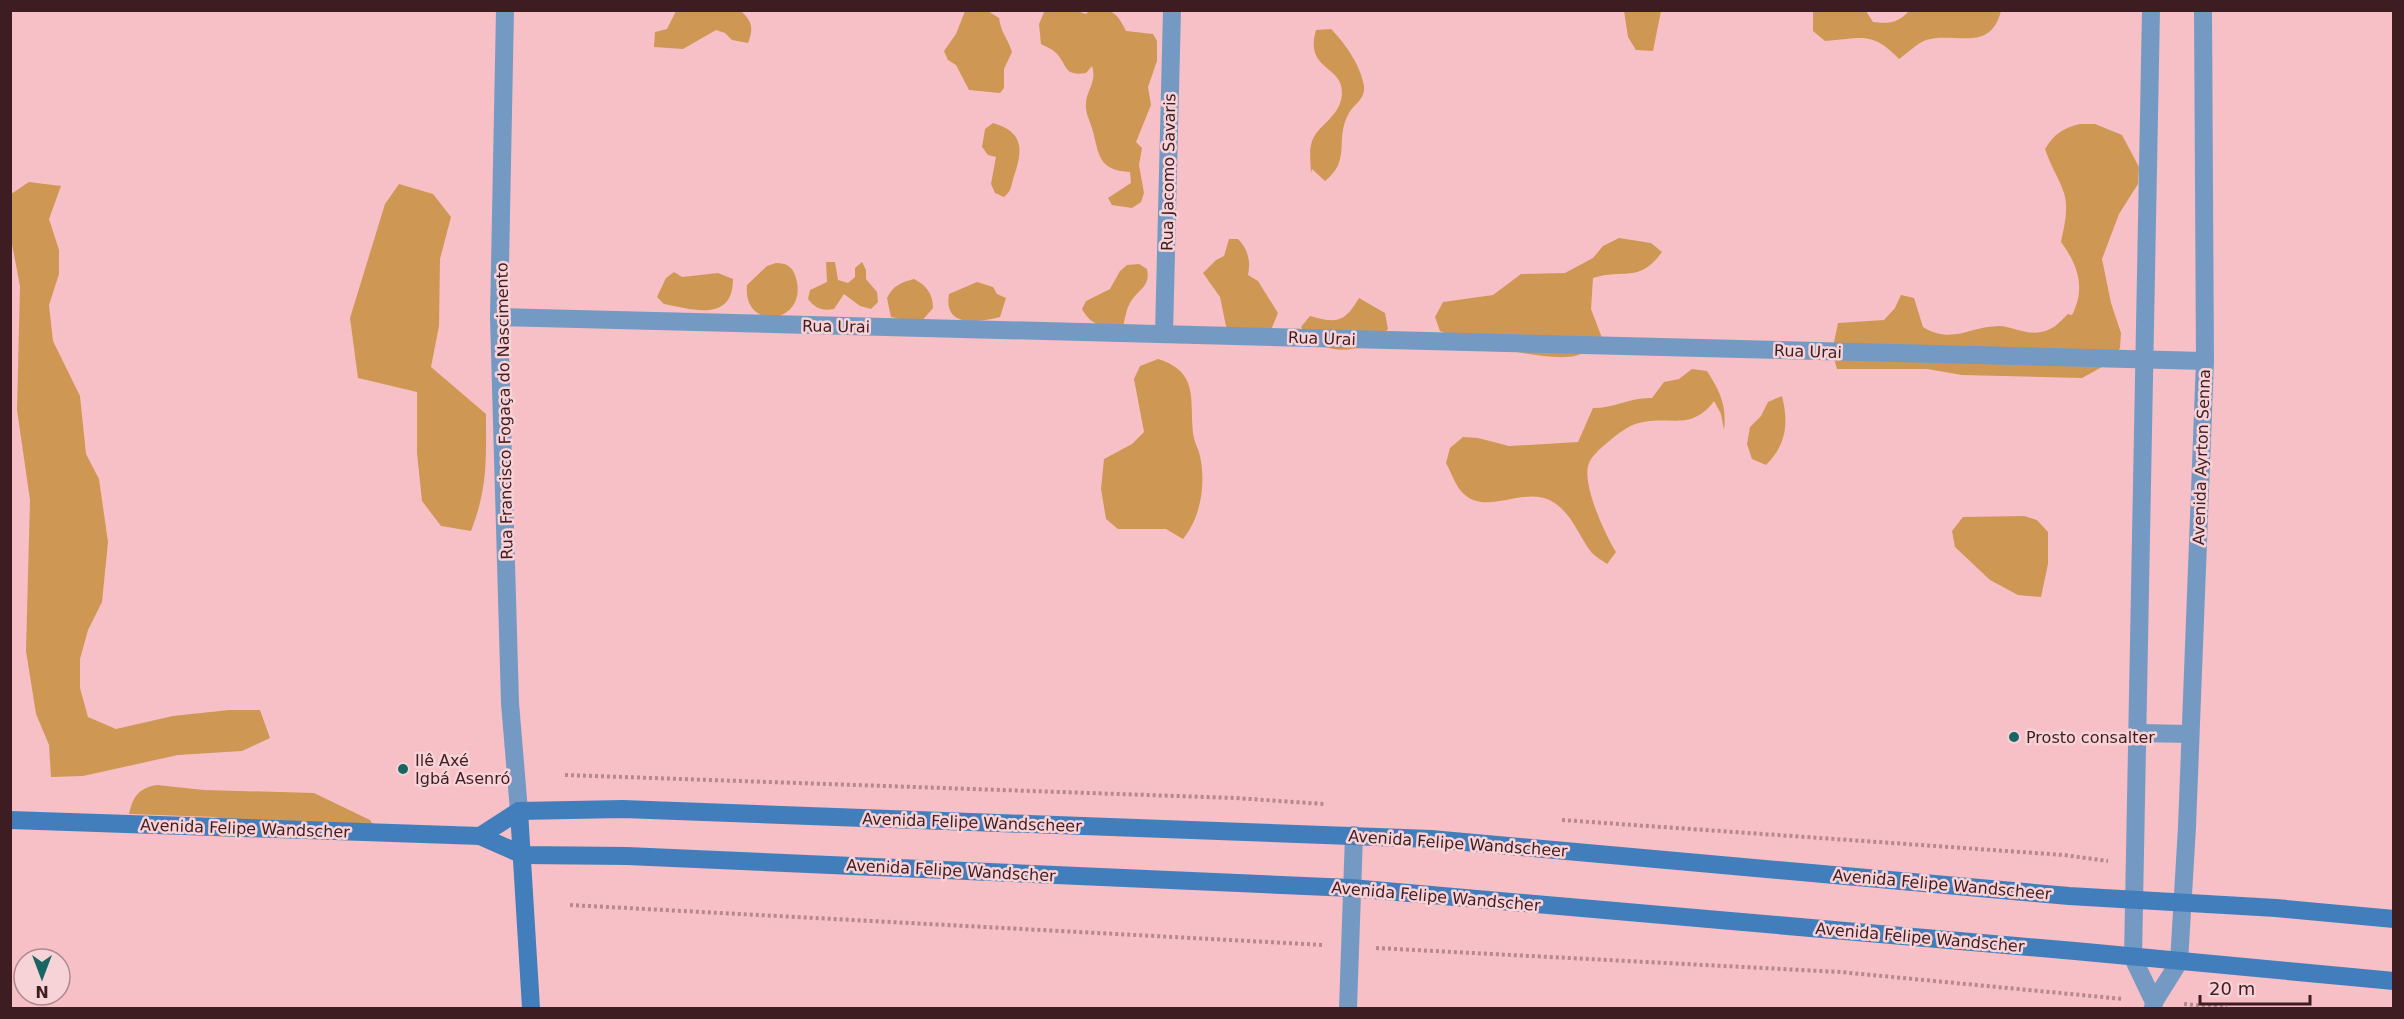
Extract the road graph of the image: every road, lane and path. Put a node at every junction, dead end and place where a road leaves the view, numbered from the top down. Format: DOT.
graph roads {
  1 [pos="505,10"];
  2 [pos="1172,10"];
  3 [pos="2151,10"];
  4 [pos="2203,10"];
  5 [pos="500,317"];
  6 [pos="1164,334"];
  7 [pos="2144,360"];
  8 [pos="2205,361"];
  9 [pos="2139,733"];
  10 [pos="2190,734"];
  11 [pos="519,811"];
  12 [pos="10,820"];
  13 [pos="1354,835"];
  14 [pos="480,837"];
  15 [pos="522,855"];
  16 [pos="1351,888"];
  17 [pos="2135,901"];
  18 [pos="2183,904"];
  19 [pos="570,905"];
  20 [pos="2394,919"];
  21 [pos="1350,946"];
  22 [pos="2133,958"];
  23 [pos="2179,962"];
  24 [pos="2394,981"];
  25 [pos="2153,1005"];
  26 [pos="531,1008"];
  27 [pos="1348,1008"];
  28 [pos="2227,1008"];
  1 -- 5 [label="street, Rua Francisco Fogaça do Nascimento"];
  2 -- 6 [label="street, Rua Jacomo Savaris"];
  3 -- 7 [label="street"];
  4 -- 8 [label="street, Avenida Ayrton Senna"];
  5 -- 6 [label="street, Rua Urai"];
  5 -- 11 [label="street, Rua Francisco Fogaça do Nascimento"];
  6 -- 7 [label="street, Rua Urai"];
  7 -- 8 [label="street, Rua Urai"];
  7 -- 9 [label="street"];
  8 -- 10 [label="street, Avenida Ayrton Senna"];
  9 -- 10 [label="street"];
  9 -- 17 [label="street"];
  10 -- 18 [label="street, Avenida Ayrton Senna"];
  11 -- 13 [label="main road, Avenida Felipe Wandscheer"];
  11 -- 14 [label="main road"];
  11 -- 15 [label="main road"];
  12 -- 14 [label="main road, Avenida Felipe Wandscher"];
  13 -- 16 [label="street"];
  13 -- 17 [label="main road, Avenida Felipe Wandscheer"];
  14 -- 15 [label="main road, Avenida Felipe Wandscher"];
  15 -- 16 [label="main road, Avenida Felipe Wandscher"];
  15 -- 26 [label="main road"];
  16 -- 21 [label="street"];
  16 -- 22 [label="main road, Avenida Felipe Wandscher"];
  17 -- 18 [label="main road, Avenida Felipe Wandscheer"];
  17 -- 22 [label="street"];
  18 -- 20 [label="main road, Avenida Felipe Wandscheer"];
  18 -- 23 [label="street, Avenida Ayrton Senna"];
  19 -- 21 [label="path"];
  21 -- 25 [label="path"];
  21 -- 27 [label="street"];
  22 -- 23 [label="main road, Avenida Felipe Wandscher"];
  22 -- 25 [label="street"];
  23 -- 24 [label="main road, Avenida Felipe Wandscher"];
  23 -- 25 [label="street"];
  25 -- 28 [label="path"];
}
